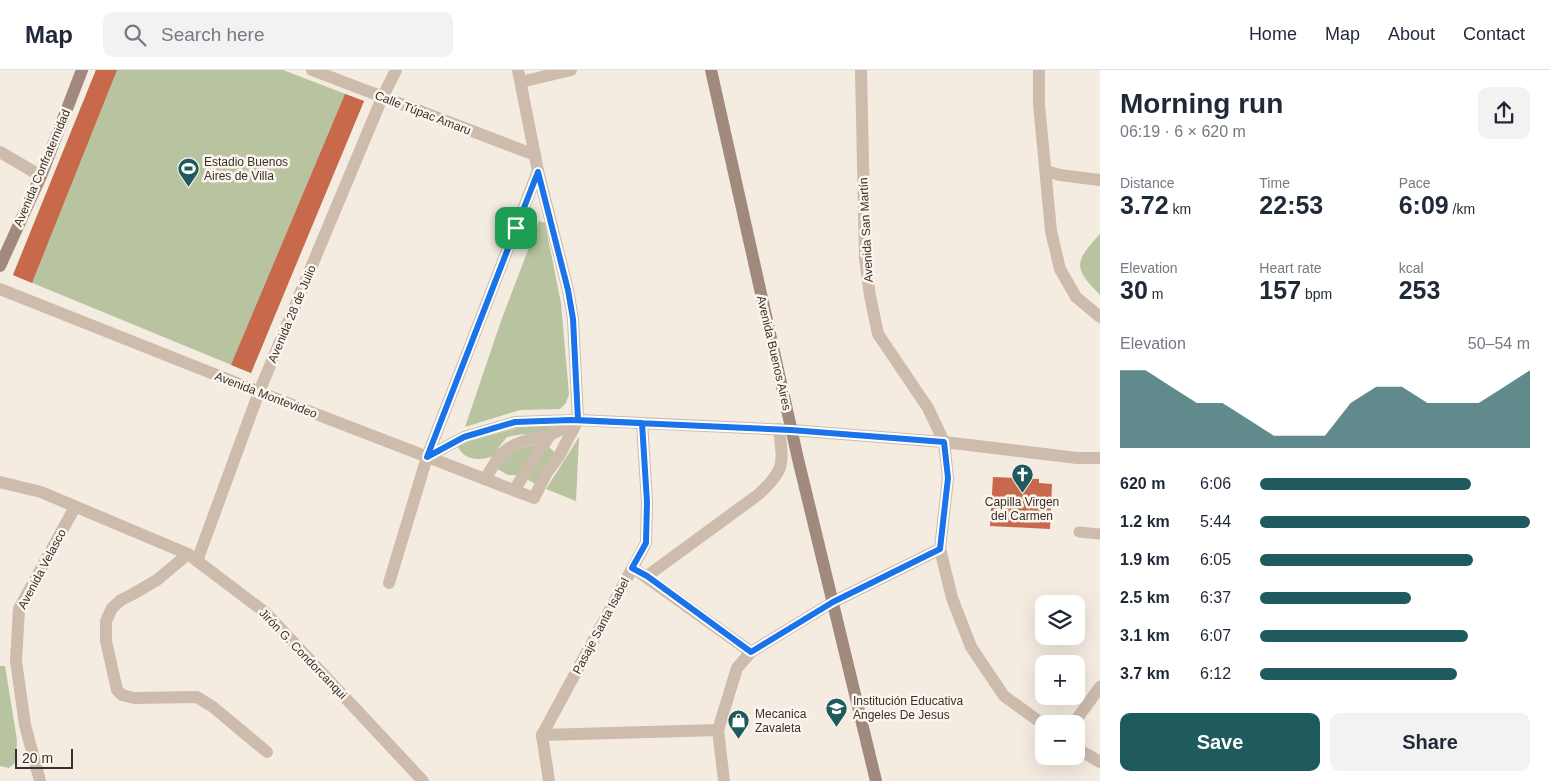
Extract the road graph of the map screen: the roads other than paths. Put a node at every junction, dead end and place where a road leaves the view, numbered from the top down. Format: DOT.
graph roads {
  1 [pos="82,70"];
  2 [pos="312,70"];
  3 [pos="396,70"];
  4 [pos="571,70"];
  5 [pos="711,70"];
  6 [pos="860,70"];
  7 [pos="1039,70"];
  8 [pos="519,76"];
  9 [pos="382,98"];
  10 [pos="0,152"];
  11 [pos="535,155"];
  12 [pos="1046,171"];
  13 [pos="538,172"];
  14 [pos="41,176"];
  15 [pos="1100,180"];
  16 [pos="0,266"];
  17 [pos="0,289"];
  18 [pos="1100,317"];
  19 [pos="259,392"];
  20 [pos="578,420"];
  21 [pos="642,423"];
  22 [pos="785,429"];
  23 [pos="550,435"];
  24 [pos="944,442"];
  25 [pos="427,457"];
  26 [pos="1100,458"];
  27 [pos="485,479"];
  28 [pos="0,482"];
  29 [pos="514,490"];
  30 [pos="75,506"];
  31 [pos="1079,532"];
  32 [pos="1100,534"];
  33 [pos="940,549"];
  34 [pos="193,558"];
  35 [pos="632,568"];
  36 [pos="647,576"];
  37 [pos="389,583"];
  38 [pos="833,602"];
  39 [pos="751,652"];
  40 [pos="1100,687"];
  41 [pos="1079,715"];
  42 [pos="1035,719"];
  43 [pos="718,730"];
  44 [pos="542,735"];
  45 [pos="268,752"];
  46 [pos="1085,753"];
  47 [pos="1100,762"];
  48 [pos="40,781"];
  49 [pos="423,781"];
  50 [pos="549,781"];
  51 [pos="724,781"];
  52 [pos="876,781"];
  1 -- 14 [label="street, Avenida Confraternidad"];
  2 -- 9 [label="street, Calle Túpac Amaru"];
  3 -- 9 [label="street, Avenida 28 de Julio"];
  4 -- 8 [label="street"];
  5 -- 22 [label="street, Avenida Buenos Aires"];
  6 -- 24 [label="street, Avenida San Martín"];
  7 -- 12 [label="street"];
  8 -- 11 [label="street"];
  9 -- 11 [label="street, Calle Túpac Amaru"];
  9 -- 19 [label="street, Avenida 28 de Julio"];
  10 -- 14 [label="street"];
  11 -- 13 [label="street"];
  12 -- 15 [label="street"];
  12 -- 18 [label="street"];
  13 -- 20 [label="street"];
  13 -- 25 [label="street"];
  14 -- 16 [label="street, Avenida Confraternidad"];
  17 -- 19 [label="street, Avenida Montevideo"];
  19 -- 25 [label="street, Avenida Montevideo"];
  19 -- 34 [label="street, Avenida 28 de Julio"];
  20 -- 21 [label="street"];
  20 -- 23 [label="street"];
  20 -- 25 [label="street"];
  20 -- 29 [label="street, Avenida Montevideo"];
  21 -- 22 [label="street"];
  21 -- 35 [label="street, Pasaje Santa Isabel"];
  22 -- 24 [label="street"];
  22 -- 36 [label="street"];
  22 -- 38 [label="street, Avenida Buenos Aires"];
  23 -- 27 [label="street"];
  23 -- 29 [label="street"];
  24 -- 26 [label="street"];
  24 -- 33 [label="street, Avenida San Martín"];
  25 -- 27 [label="street, Avenida Montevideo"];
  25 -- 37 [label="street"];
  27 -- 29 [label="street, Avenida Montevideo"];
  28 -- 30 [label="street, Jirón G. Condorcanqui"];
  30 -- 34 [label="street, Jirón G. Condorcanqui"];
  30 -- 48 [label="street, Avenida Velasco"];
  31 -- 32 [label="lane"];
  33 -- 38 [label="street"];
  33 -- 42 [label="street, Avenida San Martín"];
  34 -- 45 [label="street"];
  34 -- 49 [label="street, Jirón G. Condorcanqui"];
  35 -- 36 [label="street"];
  35 -- 44 [label="street, Pasaje Santa Isabel"];
  36 -- 39 [label="street"];
  38 -- 39 [label="street"];
  38 -- 52 [label="street, Avenida Buenos Aires"];
  39 -- 43 [label="street"];
  40 -- 41 [label="street"];
  43 -- 44 [label="street"];
  43 -- 51 [label="street"];
  44 -- 50 [label="street"];
  46 -- 47 [label="street"];
}
